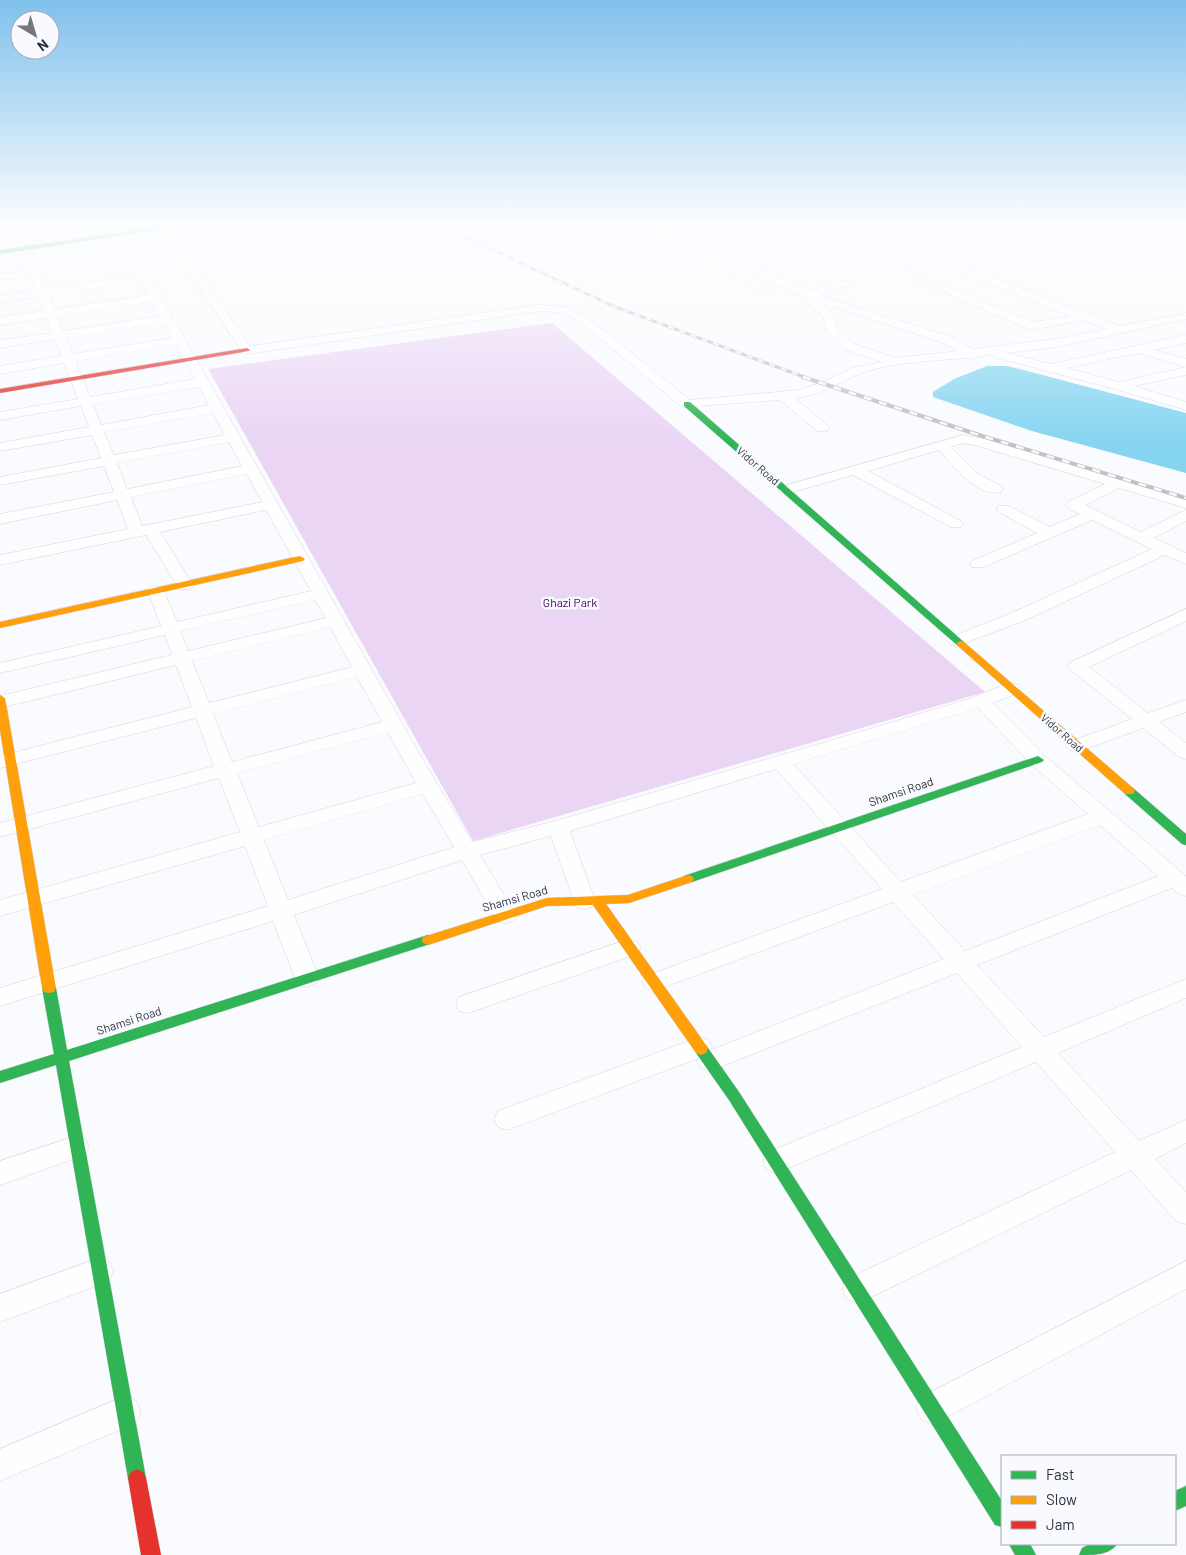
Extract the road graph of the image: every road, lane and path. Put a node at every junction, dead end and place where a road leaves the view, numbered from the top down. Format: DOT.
graph roads {
  1 [pos="808,296"];
  2 [pos="44,297"];
  3 [pos="211,297"];
  4 [pos="810,297"];
  5 [pos="962,297"];
  6 [pos="1032,297"];
  7 [pos="155,298"];
  8 [pos="797,305"];
  9 [pos="824,312"];
  10 [pos="51,313"];
  11 [pos="1186,316"];
  12 [pos="1084,317"];
  13 [pos="166,319"];
  14 [pos="0,321"];
  15 [pos="1119,330"];
  16 [pos="59,335"];
  17 [pos="1092,335"];
  18 [pos="1186,339"];
  19 [pos="178,341"];
  20 [pos="0,344"];
  21 [pos="1140,349"];
  22 [pos="247,350"];
  23 [pos="990,352"];
  24 [pos="970,355"];
  25 [pos="190,358"];
  26 [pos="69,359"];
  27 [pos="897,362"];
  28 [pos="1186,363"];
  29 [pos="1048,368"];
  30 [pos="0,370"];
  31 [pos="1186,372"];
  32 [pos="76,378"];
  33 [pos="203,382"];
  34 [pos="1120,386"];
  35 [pos="0,391"];
  36 [pos="784,396"];
  37 [pos="86,402"];
  38 [pos="687,404"];
  39 [pos="1186,406"];
  40 [pos="217,408"];
  41 [pos="0,416"];
  42 [pos="822,428"];
  43 [pos="97,430"];
  44 [pos="234,438"];
  45 [pos="942,445"];
  46 [pos="0,447"];
  47 [pos="109,461"];
  48 [pos="251,469"];
  49 [pos="855,470"];
  50 [pos="0,481"];
  51 [pos="1118,483"];
  52 [pos="996,489"];
  53 [pos="786,490"];
  54 [pos="122,495"];
  55 [pos="1186,503"];
  56 [pos="270,505"];
  57 [pos="1004,509"];
  58 [pos="1093,514"];
  59 [pos="1186,515"];
  60 [pos="0,519"];
  61 [pos="956,524"];
  62 [pos="143,531"];
  63 [pos="1049,533"];
  64 [pos="1142,538"];
  65 [pos="1165,549"];
  66 [pos="300,559"];
  67 [pos="1186,559"];
  68 [pos="0,560"];
  69 [pos="978,564"];
  70 [pos="185,585"];
  71 [pos="156,591"];
  72 [pos="320,594"];
  73 [pos="1186,614"];
  74 [pos="336,621"];
  75 [pos="0,625"];
  76 [pos="170,629"];
  77 [pos="957,641"];
  78 [pos="182,658"];
  79 [pos="0,668"];
  80 [pos="363,670"];
  81 [pos="1011,689"];
  82 [pos="0,700"];
  83 [pos="981,701"];
  84 [pos="1186,706"];
  85 [pos="202,711"];
  86 [pos="1145,721"];
  87 [pos="393,725"];
  88 [pos="1076,746"];
  89 [pos="1186,753"];
  90 [pos="1038,760"];
  91 [pos="5,761"];
  92 [pos="780,762"];
  93 [pos="225,770"];
  94 [pos="428,786"];
  95 [pos="1104,816"];
  96 [pos="21,824"];
  97 [pos="558,827"];
  98 [pos="841,828"];
  99 [pos="0,830"];
  100 [pos="252,837"];
  101 [pos="1186,841"];
  102 [pos="466,851"];
  103 [pos="1180,883"];
  104 [pos="899,892"];
  105 [pos="34,899"];
  106 [pos="590,901"];
  107 [pos="0,908"];
  108 [pos="280,911"];
  109 [pos="505,915"];
  110 [pos="629,948"];
  111 [pos="962,962"];
  112 [pos="307,978"];
  113 [pos="48,982"];
  114 [pos="654,982"];
  115 [pos="1186,988"];
  116 [pos="0,997"];
  117 [pos="468,1004"];
  118 [pos="1040,1049"];
  119 [pos="705,1054"];
  120 [pos="60,1057"];
  121 [pos="0,1077"];
  122 [pos="507,1119"];
  123 [pos="1186,1131"];
  124 [pos="76,1147"];
  125 [pos="1136,1155"];
  126 [pos="776,1161"];
  127 [pos="0,1173"];
  128 [pos="1186,1212"];
  129 [pos="99,1271"];
  130 [pos="1186,1274"];
  131 [pos="857,1289"];
  132 [pos="0,1308"];
  133 [pos="932,1408"];
  134 [pos="125,1412"];
  135 [pos="0,1465"];
  136 [pos="1001,1516"];
  137 [pos="1105,1545"];
  138 [pos="151,1555"];
  139 [pos="1089,1555"];
  1 -- 9 [label="street"];
  2 -- 10 [label="street"];
  3 -- 22 [label="street"];
  4 -- 24 [label="street"];
  5 -- 12 [label="street"];
  6 -- 12 [label="street"];
  7 -- 10 [label="street"];
  7 -- 13 [label="street"];
  8 -- 9 [label="street"];
  9 -- 27 [label="street"];
  10 -- 14 [label="street"];
  10 -- 16 [label="street"];
  11 -- 15 [label="street"];
  12 -- 15 [label="street"];
  13 -- 16 [label="street"];
  13 -- 19 [label="street"];
  15 -- 17 [label="street"];
  16 -- 20 [label="street"];
  16 -- 26 [label="street"];
  17 -- 21 [label="street"];
  17 -- 23 [label="street"];
  18 -- 21 [label="street"];
  19 -- 25 [label="street"];
  19 -- 26 [label="street"];
  21 -- 28 [label="street"];
  21 -- 29 [label="street"];
  22 -- 25 [label="street"];
  22 -- 38 [label="street, Vidor Road"];
  23 -- 24 [label="street"];
  23 -- 29 [label="street"];
  24 -- 27 [label="street"];
  25 -- 32 [label="street"];
  25 -- 33 [label="street"];
  26 -- 30 [label="street"];
  26 -- 32 [label="street"];
  27 -- 36 [label="street"];
  29 -- 34 [label="street"];
  31 -- 34 [label="street"];
  32 -- 35 [label="street"];
  32 -- 37 [label="street"];
  33 -- 37 [label="street"];
  33 -- 40 [label="street"];
  34 -- 39 [label="street"];
  36 -- 38 [label="street"];
  36 -- 42 [label="street"];
  37 -- 41 [label="street"];
  37 -- 43 [label="street"];
  38 -- 53 [label="street, Vidor Road"];
  40 -- 43 [label="street"];
  40 -- 44 [label="street"];
  43 -- 46 [label="street"];
  43 -- 47 [label="street"];
  44 -- 47 [label="street"];
  44 -- 48 [label="street"];
  45 -- 49 [label="street"];
  45 -- 51 [label="street"];
  45 -- 52 [label="street"];
  47 -- 50 [label="street"];
  47 -- 54 [label="street"];
  48 -- 54 [label="street"];
  48 -- 56 [label="street"];
  49 -- 53 [label="street"];
  49 -- 61 [label="street"];
  51 -- 55 [label="street"];
  51 -- 58 [label="street"];
  53 -- 77 [label="street, Vidor Road"];
  54 -- 60 [label="street"];
  54 -- 62 [label="street"];
  56 -- 62 [label="street"];
  56 -- 66 [label="street"];
  57 -- 63 [label="street"];
  58 -- 63 [label="street"];
  58 -- 64 [label="street"];
  59 -- 64 [label="street"];
  62 -- 68 [label="street"];
  62 -- 70 [label="street"];
  63 -- 69 [label="street"];
  64 -- 65 [label="street"];
  65 -- 67 [label="street"];
  65 -- 77 [label="street"];
  66 -- 70 [label="street"];
  66 -- 72 [label="street"];
  70 -- 71 [label="street"];
  71 -- 75 [label="street"];
  71 -- 76 [label="street"];
  72 -- 74 [label="street"];
  72 -- 76 [label="street"];
  73 -- 86 [label="street"];
  74 -- 78 [label="street"];
  74 -- 80 [label="street"];
  76 -- 78 [label="street"];
  76 -- 79 [label="street"];
  77 -- 81 [label="street, Vidor Road"];
  78 -- 82 [label="street"];
  78 -- 85 [label="street"];
  80 -- 85 [label="street"];
  80 -- 87 [label="street"];
  81 -- 83 [label="street"];
  81 -- 88 [label="street, Vidor Road"];
  82 -- 91 [label="street"];
  83 -- 90 [label="street"];
  83 -- 92 [label="street"];
  84 -- 86 [label="street"];
  85 -- 91 [label="street"];
  85 -- 93 [label="street"];
  86 -- 88 [label="street"];
  86 -- 89 [label="street"];
  87 -- 93 [label="street"];
  87 -- 94 [label="street"];
  88 -- 101 [label="street, Vidor Road"];
  90 -- 95 [label="street"];
  90 -- 98 [label="street, Shamsi Road"];
  91 -- 96 [label="street"];
  92 -- 97 [label="street"];
  92 -- 98 [label="street"];
  93 -- 96 [label="street"];
  93 -- 100 [label="street"];
  94 -- 100 [label="street"];
  94 -- 102 [label="street"];
  95 -- 103 [label="street"];
  95 -- 104 [label="street"];
  96 -- 99 [label="street"];
  96 -- 105 [label="street"];
  97 -- 102 [label="street"];
  97 -- 106 [label="street"];
  98 -- 104 [label="street"];
  98 -- 106 [label="street, Shamsi Road"];
  100 -- 105 [label="street"];
  100 -- 108 [label="street"];
  102 -- 108 [label="street"];
  102 -- 109 [label="street"];
  103 -- 111 [label="street"];
  104 -- 111 [label="street"];
  104 -- 114 [label="street"];
  105 -- 107 [label="street"];
  105 -- 113 [label="street"];
  106 -- 109 [label="street, Shamsi Road"];
  106 -- 110 [label="street"];
  108 -- 112 [label="street"];
  108 -- 113 [label="street"];
  109 -- 112 [label="street, Shamsi Road"];
  110 -- 114 [label="street"];
  110 -- 117 [label="street"];
  111 -- 118 [label="street"];
  111 -- 119 [label="street"];
  112 -- 120 [label="street, Shamsi Road"];
  113 -- 116 [label="street"];
  113 -- 120 [label="street"];
  114 -- 119 [label="street"];
  115 -- 118 [label="street"];
  118 -- 125 [label="street"];
  118 -- 126 [label="street"];
  119 -- 122 [label="street"];
  119 -- 126 [label="street"];
  120 -- 121 [label="street, Shamsi Road"];
  120 -- 124 [label="street"];
  123 -- 125 [label="street"];
  124 -- 127 [label="street"];
  124 -- 129 [label="street"];
  125 -- 128 [label="street"];
  125 -- 131 [label="street"];
  126 -- 131 [label="street"];
  129 -- 132 [label="street"];
  129 -- 134 [label="street"];
  130 -- 133 [label="street"];
  131 -- 133 [label="street"];
  133 -- 136 [label="street"];
  134 -- 135 [label="street"];
  134 -- 138 [label="street"];
  137 -- 139 [label="street"];
}
